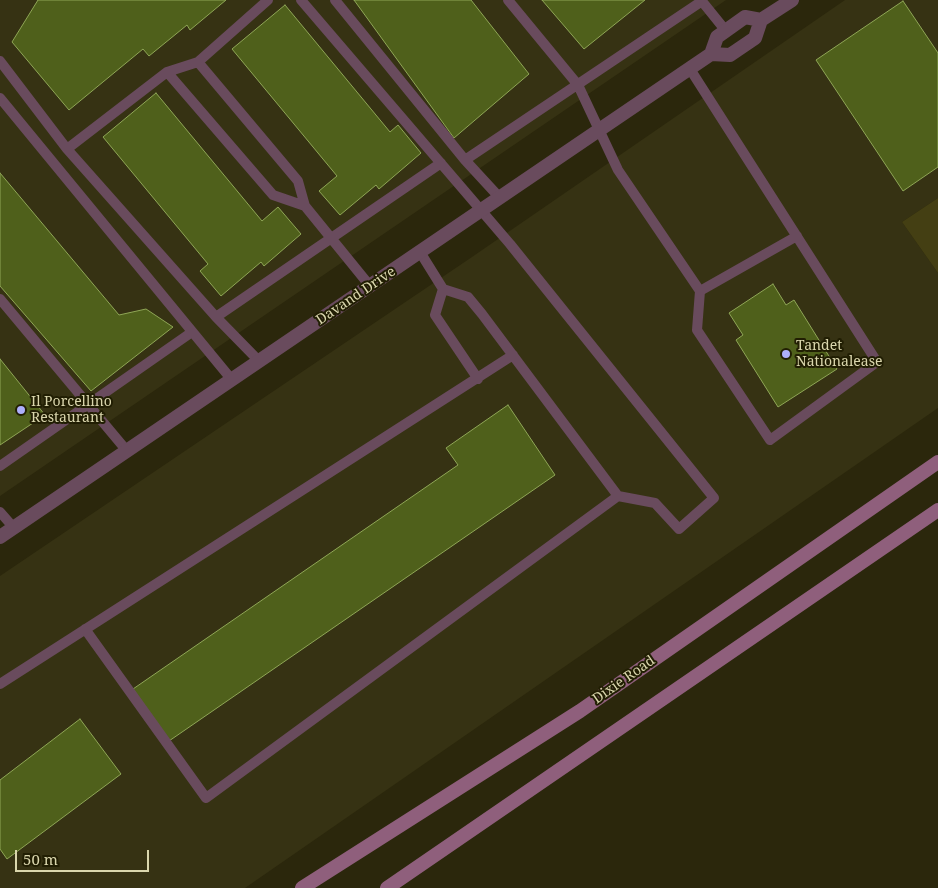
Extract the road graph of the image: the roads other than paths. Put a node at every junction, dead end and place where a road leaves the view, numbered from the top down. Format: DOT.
graph roads {
  1 [pos="268,0"];
  2 [pos="301,0"];
  3 [pos="335,0"];
  4 [pos="508,0"];
  5 [pos="792,0"];
  6 [pos="701,1"];
  7 [pos="761,20"];
  8 [pos="726,31"];
  9 [pos="711,54"];
  10 [pos="0,61"];
  11 [pos="198,62"];
  12 [pos="690,69"];
  13 [pos="167,72"];
  14 [pos="578,84"];
  15 [pos="0,98"];
  16 [pos="600,129"];
  17 [pos="67,149"];
  18 [pos="465,160"];
  19 [pos="440,163"];
  20 [pos="500,198"];
  21 [pos="305,206"];
  22 [pos="481,210"];
  23 [pos="796,236"];
  24 [pos="333,238"];
  25 [pos="420,252"];
  26 [pos="370,286"];
  27 [pos="443,289"];
  28 [pos="700,291"];
  29 [pos="0,299"];
  30 [pos="216,317"];
  31 [pos="192,332"];
  32 [pos="513,356"];
  33 [pos="259,361"];
  34 [pos="478,379"];
  35 [pos="232,380"];
  36 [pos="89,403"];
  37 [pos="127,451"];
  38 [pos="938,462"];
  39 [pos="0,466"];
  40 [pos="618,496"];
  41 [pos="938,510"];
  42 [pos="0,512"];
  43 [pos="14,528"];
  44 [pos="0,537"];
  45 [pos="85,629"];
  46 [pos="0,684"];
  47 [pos="302,888"];
  48 [pos="387,888"];
  1 -- 11 [label="lane"];
  2 -- 19 [label="lane"];
  3 -- 18 [label="lane"];
  4 -- 14 [label="lane"];
  5 -- 7 [label="street, Davand Drive"];
  6 -- 8 [label="lane"];
  6 -- 14 [label="lane"];
  7 -- 8 [label="street, Davand Drive"];
  7 -- 9 [label="street, Davand Drive"];
  8 -- 9 [label="street, Davand Drive"];
  9 -- 12 [label="street, Davand Drive"];
  10 -- 17 [label="lane"];
  11 -- 13 [label="lane"];
  11 -- 21 [label="lane"];
  12 -- 16 [label="street, Davand Drive"];
  12 -- 23 [label="lane"];
  13 -- 17 [label="lane"];
  13 -- 21 [label="lane"];
  14 -- 16 [label="lane"];
  14 -- 18 [label="lane"];
  15 -- 31 [label="lane"];
  16 -- 20 [label="street, Davand Drive"];
  16 -- 28 [label="lane"];
  17 -- 30 [label="lane"];
  18 -- 20 [label="lane"];
  19 -- 22 [label="lane"];
  19 -- 24 [label="lane"];
  20 -- 22 [label="street, Davand Drive"];
  21 -- 24 [label="lane"];
  22 -- 25 [label="street, Davand Drive"];
  22 -- 40 [label="lane"];
  23 -- 28 [label="lane"];
  23 -- 28 [label="lane"];
  24 -- 26 [label="lane"];
  24 -- 30 [label="lane"];
  25 -- 26 [label="street, Davand Drive"];
  25 -- 27 [label="lane"];
  26 -- 33 [label="street, Davand Drive"];
  27 -- 32 [label="lane"];
  27 -- 34 [label="lane"];
  29 -- 36 [label="lane"];
  30 -- 33 [label="lane"];
  31 -- 35 [label="lane"];
  31 -- 36 [label="lane"];
  32 -- 34 [label="lane"];
  32 -- 40 [label="lane"];
  33 -- 35 [label="street, Davand Drive"];
  34 -- 45 [label="lane"];
  35 -- 37 [label="street, Davand Drive"];
  36 -- 37 [label="lane"];
  36 -- 39 [label="lane"];
  37 -- 43 [label="street, Davand Drive"];
  38 -- 47 [label="main road, Dixie Road"];
  40 -- 45 [label="lane"];
  41 -- 48 [label="main road"];
  42 -- 43 [label="lane"];
  43 -- 44 [label="street, Davand Drive"];
  45 -- 46 [label="lane"];
}
